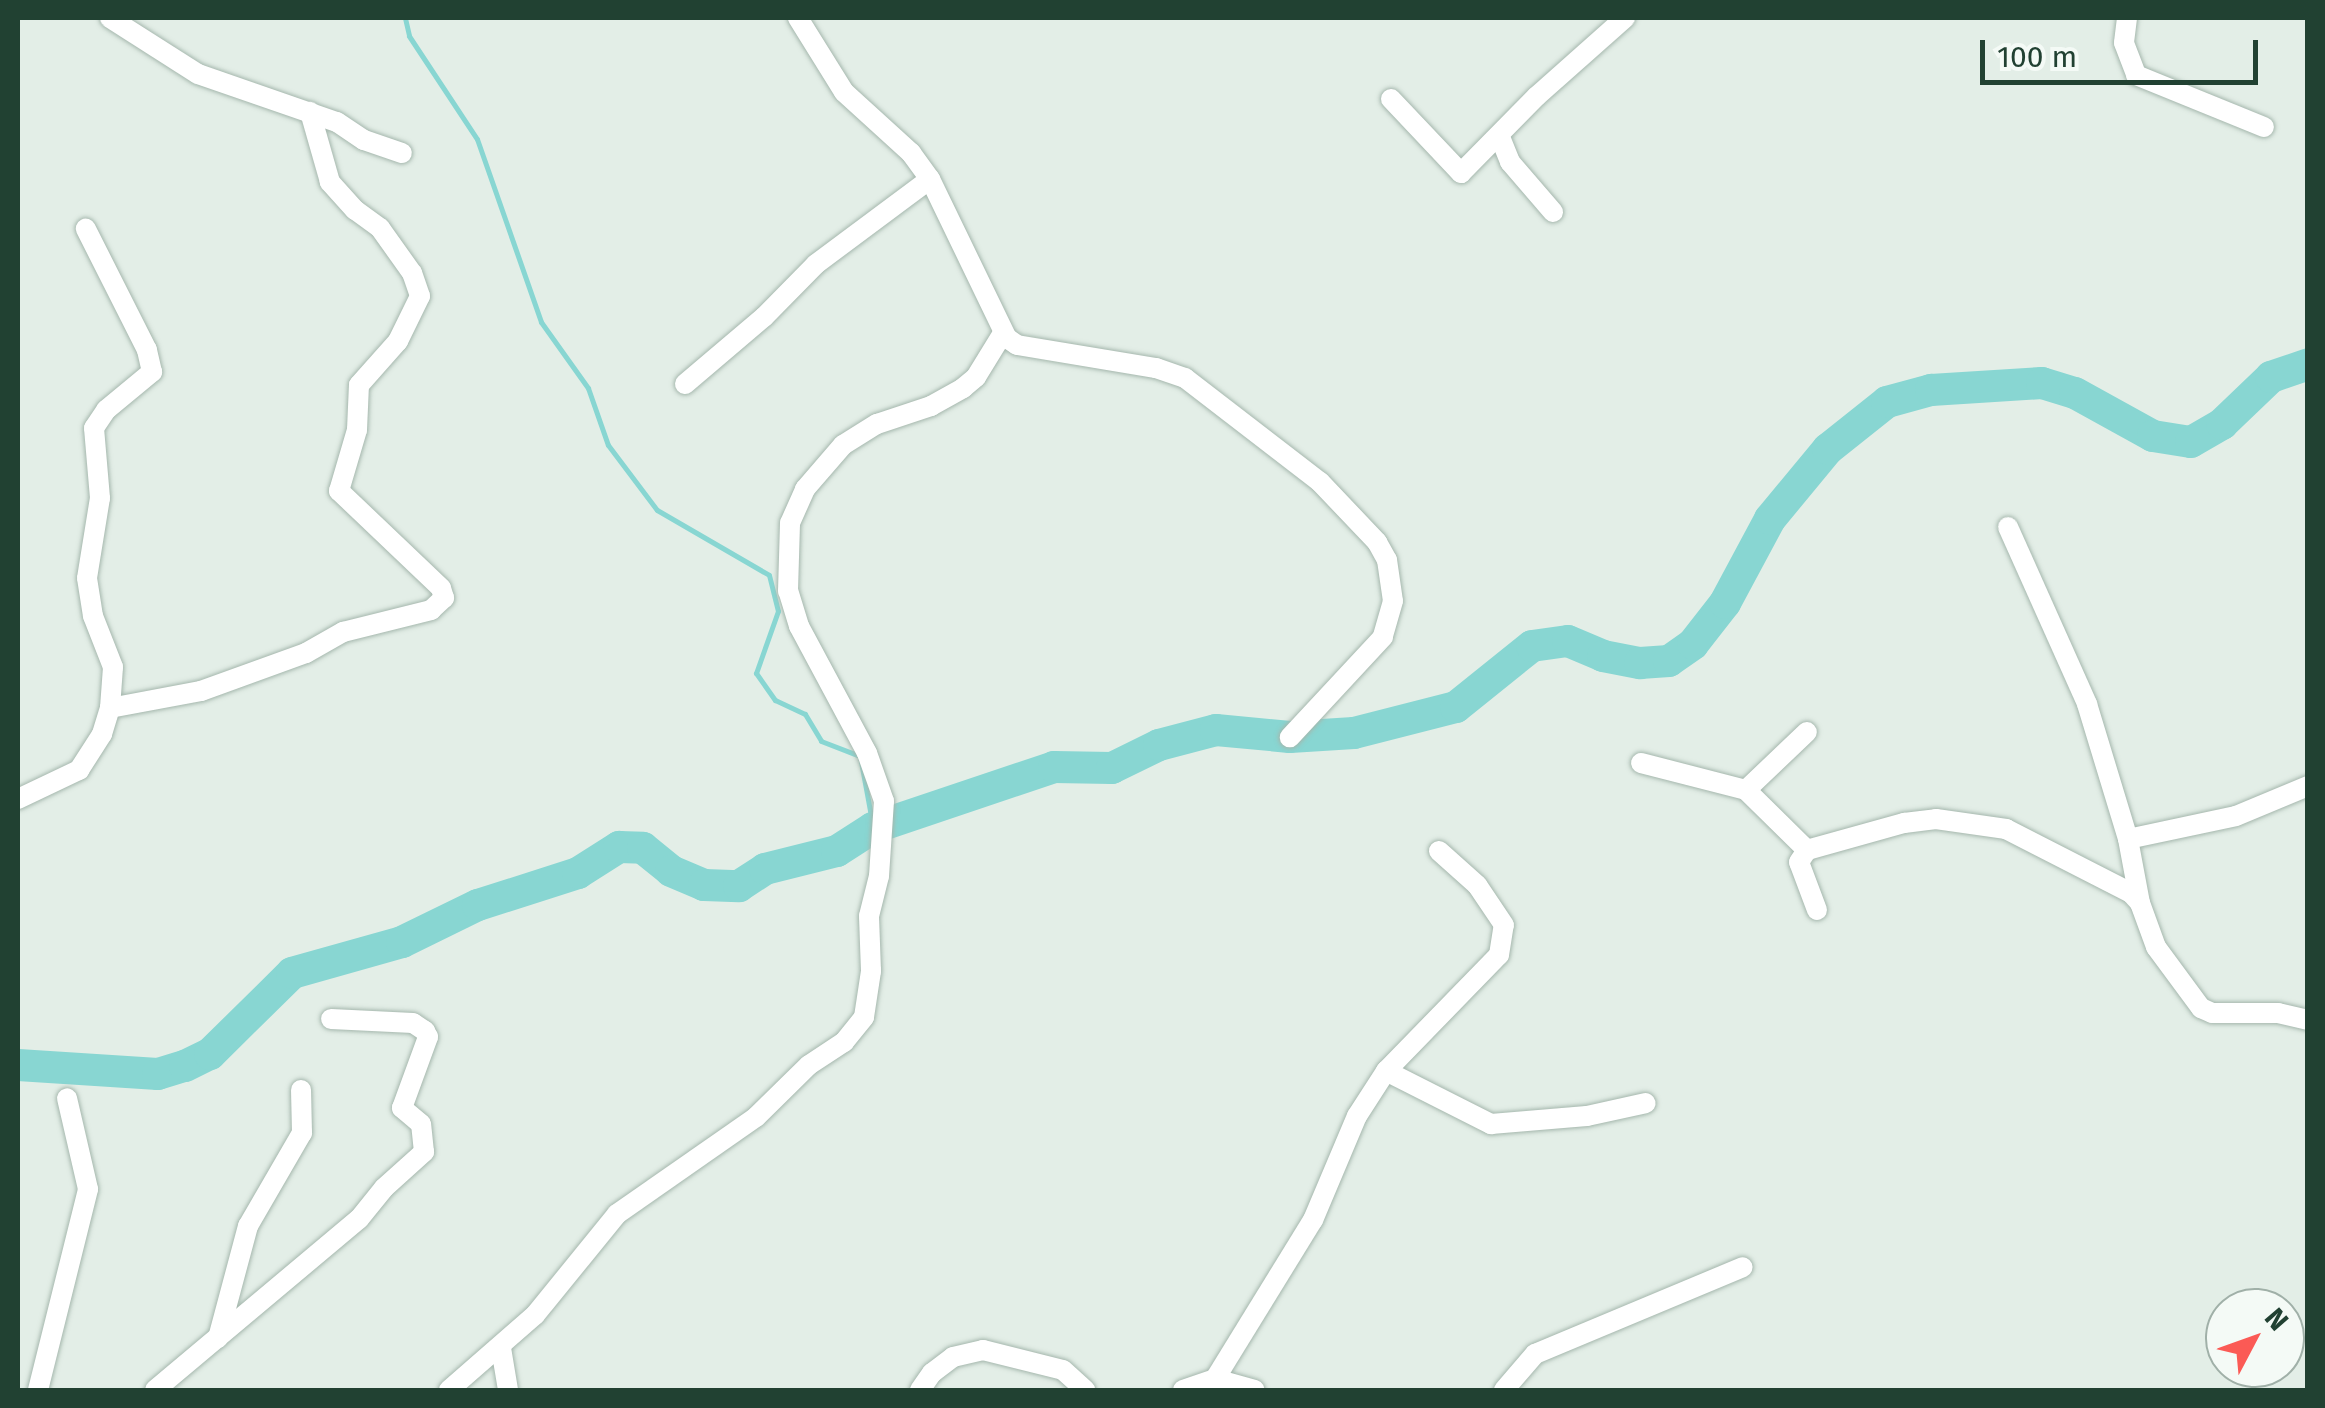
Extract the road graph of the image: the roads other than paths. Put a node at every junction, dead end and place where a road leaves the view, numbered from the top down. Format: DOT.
graph roads {
  1 [pos="110,18"];
  2 [pos="798,18"];
  3 [pos="1624,18"];
  4 [pos="2127,18"];
  5 [pos="1391,99"];
  6 [pos="310,112"];
  7 [pos="2264,127"];
  8 [pos="1500,137"];
  9 [pos="402,152"];
  10 [pos="930,179"];
  11 [pos="1553,212"];
  12 [pos="86,229"];
  13 [pos="1003,333"];
  14 [pos="685,384"];
  15 [pos="2008,527"];
  16 [pos="110,708"];
  17 [pos="1807,732"];
  18 [pos="1290,737"];
  19 [pos="1640,763"];
  20 [pos="2308,786"];
  21 [pos="1746,790"];
  22 [pos="18,798"];
  23 [pos="2128,839"];
  24 [pos="1807,850"];
  25 [pos="1439,851"];
  26 [pos="2140,903"];
  27 [pos="1817,910"];
  28 [pos="331,1019"];
  29 [pos="2308,1020"];
  30 [pos="1386,1071"];
  31 [pos="301,1090"];
  32 [pos="66,1098"];
  33 [pos="1646,1103"];
  34 [pos="1743,1268"];
  35 [pos="218,1338"];
  36 [pos="501,1348"];
  37 [pos="1216,1379"];
  38 [pos="38,1390"];
  39 [pos="155,1390"];
  40 [pos="448,1390"];
  41 [pos="508,1390"];
  42 [pos="920,1390"];
  43 [pos="1085,1390"];
  44 [pos="1183,1390"];
  45 [pos="1254,1390"];
  46 [pos="1504,1390"];
  1 -- 6 [label="street"];
  2 -- 10 [label="street"];
  3 -- 8 [label="street"];
  4 -- 7 [label="street"];
  5 -- 8 [label="street"];
  6 -- 9 [label="street"];
  6 -- 16 [label="street"];
  8 -- 11 [label="street"];
  10 -- 13 [label="street"];
  10 -- 14 [label="street"];
  12 -- 16 [label="street"];
  13 -- 18 [label="street"];
  13 -- 36 [label="street"];
  15 -- 23 [label="street"];
  16 -- 22 [label="street"];
  17 -- 21 [label="street"];
  19 -- 21 [label="street"];
  20 -- 23 [label="street"];
  21 -- 24 [label="street"];
  23 -- 26 [label="street"];
  24 -- 26 [label="street"];
  24 -- 27 [label="street"];
  25 -- 30 [label="street"];
  26 -- 29 [label="street"];
  28 -- 35 [label="street"];
  30 -- 33 [label="street"];
  30 -- 37 [label="street"];
  31 -- 35 [label="street"];
  32 -- 38 [label="street"];
  34 -- 46 [label="street"];
  35 -- 39 [label="street"];
  36 -- 40 [label="street"];
  36 -- 41 [label="street"];
  37 -- 44 [label="street"];
  37 -- 45 [label="street"];
  42 -- 43 [label="street"];
}
